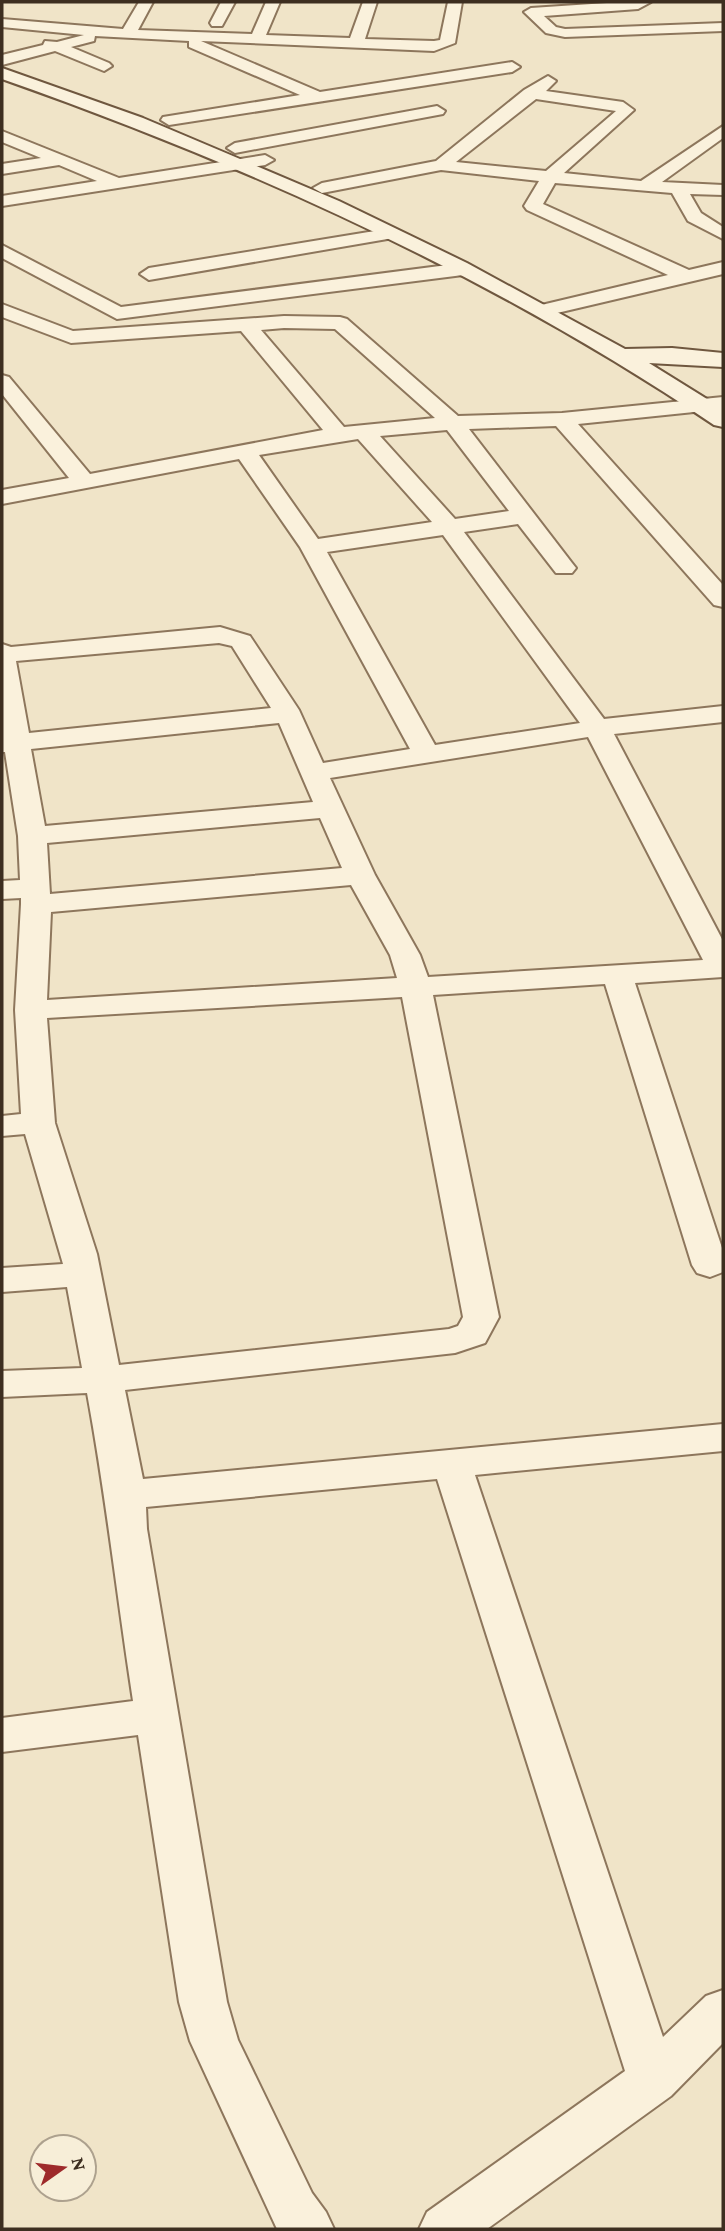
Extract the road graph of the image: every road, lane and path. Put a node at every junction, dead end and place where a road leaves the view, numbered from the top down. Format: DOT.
graph roads {
  1 [pos="146,2"];
  2 [pos="228,2"];
  3 [pos="273,2"];
  4 [pos="370,2"];
  5 [pos="455,2"];
  6 [pos="644,2"];
  7 [pos="547,6"];
  8 [pos="92,10"];
  9 [pos="217,23"];
  10 [pos="2,24"];
  11 [pos="723,27"];
  12 [pos="80,28"];
  13 [pos="120,33"];
  14 [pos="176,36"];
  15 [pos="257,39"];
  16 [pos="354,45"];
  17 [pos="55,46"];
  18 [pos="104,66"];
  19 [pos="4,67"];
  20 [pos="512,67"];
  21 [pos="552,78"];
  22 [pos="530,93"];
  23 [pos="318,97"];
  24 [pos="437,111"];
  25 [pos="169,120"];
  26 [pos="723,131"];
  27 [pos="2,136"];
  28 [pos="693,152"];
  29 [pos="723,154"];
  30 [pos="239,156"];
  31 [pos="61,159"];
  32 [pos="441,165"];
  33 [pos="2,169"];
  34 [pos="550,177"];
  35 [pos="117,183"];
  36 [pos="645,186"];
  37 [pos="323,188"];
  38 [pos="680,188"];
  39 [pos="723,190"];
  40 [pos="2,201"];
  41 [pos="393,233"];
  42 [pos="723,234"];
  43 [pos="2,251"];
  44 [pos="723,268"];
  45 [pos="463,269"];
  46 [pos="149,274"];
  47 [pos="688,277"];
  48 [pos="569,305"];
  49 [pos="540,311"];
  50 [pos="4,312"];
  51 [pos="117,313"];
  52 [pos="592,316"];
  53 [pos="34,324"];
  54 [pos="246,324"];
  55 [pos="624,344"];
  56 [pos="672,355"];
  57 [pos="723,360"];
  58 [pos="2,381"];
  59 [pos="713,394"];
  60 [pos="562,419"];
  61 [pos="723,420"];
  62 [pos="453,423"];
  63 [pos="364,432"];
  64 [pos="338,434"];
  65 [pos="244,450"];
  66 [pos="83,480"];
  67 [pos="2,497"];
  68 [pos="524,516"];
  69 [pos="449,527"];
  70 [pos="312,547"];
  71 [pos="564,568"];
  72 [pos="723,600"];
  73 [pos="2,654"];
  74 [pos="288,714"];
  75 [pos="723,714"];
  76 [pos="597,728"];
  77 [pos="10,743"];
  78 [pos="427,755"];
  79 [pos="316,772"];
  80 [pos="329,809"];
  81 [pos="32,836"];
  82 [pos="360,875"];
  83 [pos="24,894"];
  84 [pos="723,968"];
  85 [pos="617,974"];
  86 [pos="415,985"];
  87 [pos="31,1010"];
  88 [pos="20,1125"];
  89 [pos="710,1265"];
  90 [pos="81,1274"];
  91 [pos="2,1280"];
  92 [pos="102,1380"];
  93 [pos="2,1384"];
  94 [pos="723,1437"];
  95 [pos="452,1464"];
  96 [pos="126,1495"];
  97 [pos="157,1715"];
  98 [pos="2,1735"];
  99 [pos="723,2011"];
  100 [pos="653,2080"];
  101 [pos="307,2229"];
  102 [pos="445,2229"];
  1 -- 13 [label="street"];
  2 -- 9 [label="street"];
  3 -- 15 [label="street"];
  4 -- 16 [label="street"];
  5 -- 16 [label="street"];
  6 -- 7 [label="street"];
  7 -- 11 [label="street"];
  8 -- 12 [label="street"];
  10 -- 12 [label="street"];
  10 -- 17 [label="street"];
  12 -- 13 [label="street"];
  13 -- 14 [label="street"];
  13 -- 17 [label="street"];
  14 -- 15 [label="street"];
  14 -- 23 [label="street"];
  15 -- 16 [label="street"];
  17 -- 18 [label="street"];
  17 -- 19 [label="street"];
  19 -- 25 [label="street"];
  19 -- 30 [label="street"];
  20 -- 23 [label="street"];
  21 -- 22 [label="street"];
  22 -- 32 [label="street"];
  22 -- 34 [label="street"];
  23 -- 25 [label="street"];
  24 -- 30 [label="street"];
  25 -- 30 [label="street"];
  26 -- 28 [label="street"];
  27 -- 31 [label="street"];
  28 -- 29 [label="street"];
  28 -- 36 [label="street"];
  30 -- 35 [label="street"];
  30 -- 37 [label="street"];
  30 -- 41 [label="street"];
  31 -- 33 [label="street"];
  31 -- 35 [label="street"];
  32 -- 34 [label="street"];
  32 -- 37 [label="street"];
  34 -- 36 [label="street"];
  34 -- 47 [label="street"];
  35 -- 40 [label="street"];
  36 -- 38 [label="street"];
  37 -- 48 [label="street"];
  38 -- 39 [label="street"];
  38 -- 42 [label="street"];
  41 -- 45 [label="street"];
  41 -- 46 [label="street"];
  43 -- 51 [label="street"];
  44 -- 47 [label="street"];
  45 -- 49 [label="street"];
  45 -- 51 [label="street"];
  47 -- 48 [label="street"];
  48 -- 49 [label="street"];
  48 -- 52 [label="street"];
  49 -- 55 [label="street"];
  50 -- 53 [label="street"];
  51 -- 53 [label="street"];
  53 -- 54 [label="street"];
  54 -- 62 [label="street"];
  54 -- 64 [label="street"];
  55 -- 56 [label="street"];
  55 -- 59 [label="street"];
  56 -- 57 [label="street"];
  56 -- 59 [label="street"];
  58 -- 66 [label="street"];
  59 -- 60 [label="street"];
  59 -- 61 [label="street"];
  60 -- 62 [label="street"];
  60 -- 72 [label="street"];
  62 -- 63 [label="street"];
  62 -- 68 [label="street"];
  63 -- 64 [label="street"];
  63 -- 69 [label="street"];
  64 -- 65 [label="street"];
  65 -- 66 [label="street"];
  65 -- 70 [label="street"];
  66 -- 67 [label="street"];
  68 -- 69 [label="street"];
  68 -- 71 [label="street"];
  69 -- 70 [label="street"];
  69 -- 76 [label="street"];
  70 -- 78 [label="street"];
  73 -- 74 [label="street"];
  73 -- 77 [label="street"];
  74 -- 77 [label="street"];
  74 -- 79 [label="street"];
  75 -- 76 [label="street"];
  76 -- 78 [label="street"];
  76 -- 84 [label="street"];
  77 -- 81 [label="street"];
  78 -- 79 [label="street"];
  79 -- 80 [label="street"];
  80 -- 81 [label="street"];
  80 -- 82 [label="street"];
  81 -- 83 [label="street"];
  82 -- 83 [label="street"];
  82 -- 86 [label="street"];
  83 -- 87 [label="street"];
  84 -- 85 [label="street"];
  85 -- 86 [label="street"];
  85 -- 89 [label="street"];
  86 -- 87 [label="street"];
  86 -- 92 [label="street"];
  87 -- 88 [label="street"];
  88 -- 90 [label="street"];
  90 -- 91 [label="street"];
  90 -- 92 [label="street"];
  92 -- 93 [label="street"];
  92 -- 96 [label="street"];
  94 -- 95 [label="street"];
  95 -- 96 [label="street"];
  95 -- 100 [label="street"];
  96 -- 97 [label="street"];
  97 -- 98 [label="street"];
  97 -- 101 [label="street"];
  99 -- 100 [label="street"];
  100 -- 102 [label="street"];
}
